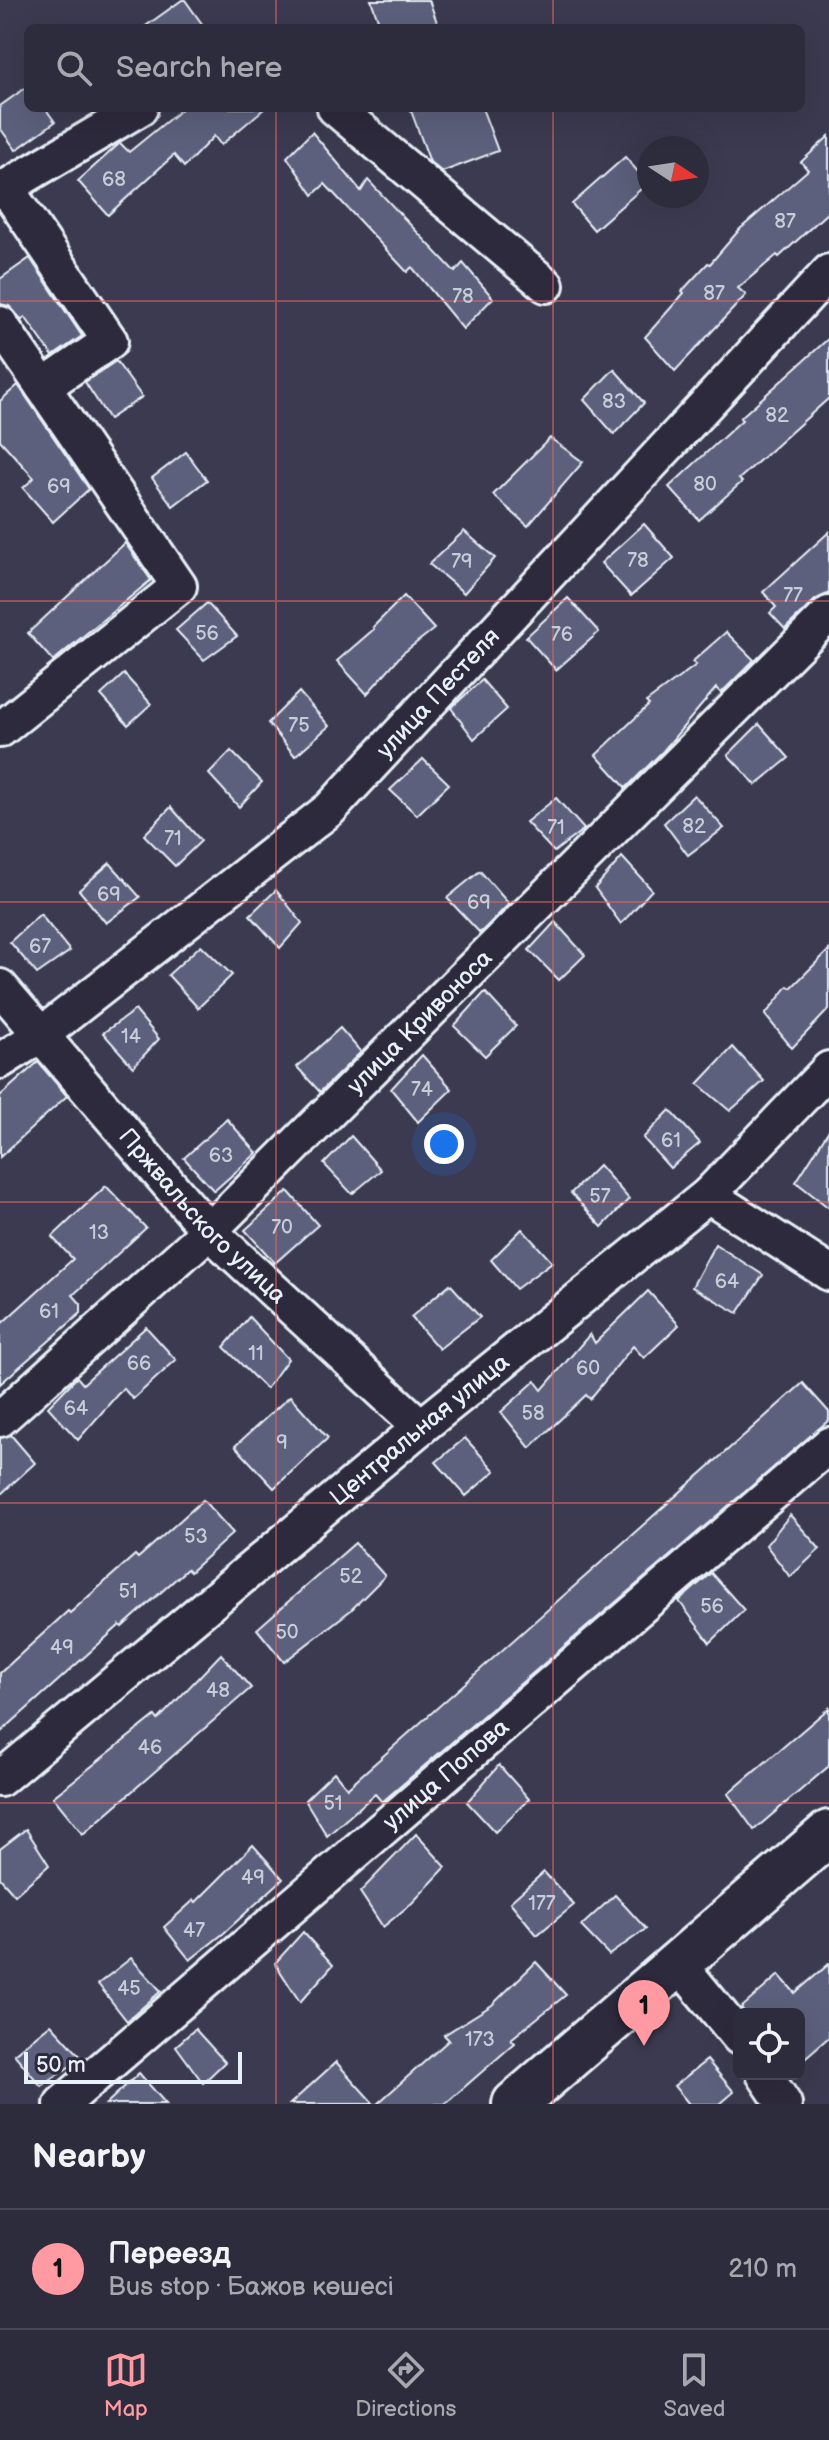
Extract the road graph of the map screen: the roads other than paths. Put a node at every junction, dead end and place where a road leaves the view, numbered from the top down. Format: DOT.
graph roads {
  1 [pos="133,112"];
  2 [pos="340,112"];
  3 [pos="3,189"];
  4 [pos="829,272"];
  5 [pos="546,285"];
  6 [pos="0,324"];
  7 [pos="43,387"];
  8 [pos="829,614"];
  9 [pos="0,730"];
  10 [pos="0,987"];
  11 [pos="41,1035"];
  12 [pos="0,1061"];
  13 [pos="829,1069"];
  14 [pos="708,1195"];
  15 [pos="209,1231"];
  16 [pos="829,1273"];
  17 [pos="0,1419"];
  18 [pos="421,1427"];
  19 [pos="829,1445"];
  20 [pos="0,1779"];
  21 [pos="819,1852"];
  22 [pos="676,1965"];
  23 [pos="733,2030"];
  24 [pos="768,2080"];
  25 [pos="62,2104"];
  26 [pos="515,2104"];
  27 [pos="784,2104"];
  1 -- 3 [label="street"];
  2 -- 5 [label="street"];
  3 -- 7 [label="street"];
  4 -- 11 [label="street, улица Пестеля"];
  6 -- 7 [label="street"];
  7 -- 9 [label="street"];
  8 -- 15 [label="street, улица Кривоноса"];
  10 -- 11 [label="street, Пржвальского улица"];
  11 -- 12 [label="street, улица Пестеля"];
  11 -- 15 [label="street, Пржвальского улица"];
  13 -- 14 [label="street, Центральная улица"];
  14 -- 16 [label="street"];
  14 -- 18 [label="street, Центральная улица"];
  15 -- 17 [label="street, улица Кривоноса"];
  15 -- 18 [label="street, Пржвальского улица"];
  18 -- 20 [label="street, Центральная улица"];
  19 -- 25 [label="street, улица Попова"];
  21 -- 22 [label="main road"];
  22 -- 23 [label="street"];
  22 -- 26 [label="main road"];
  24 -- 27 [label="street"];
}
